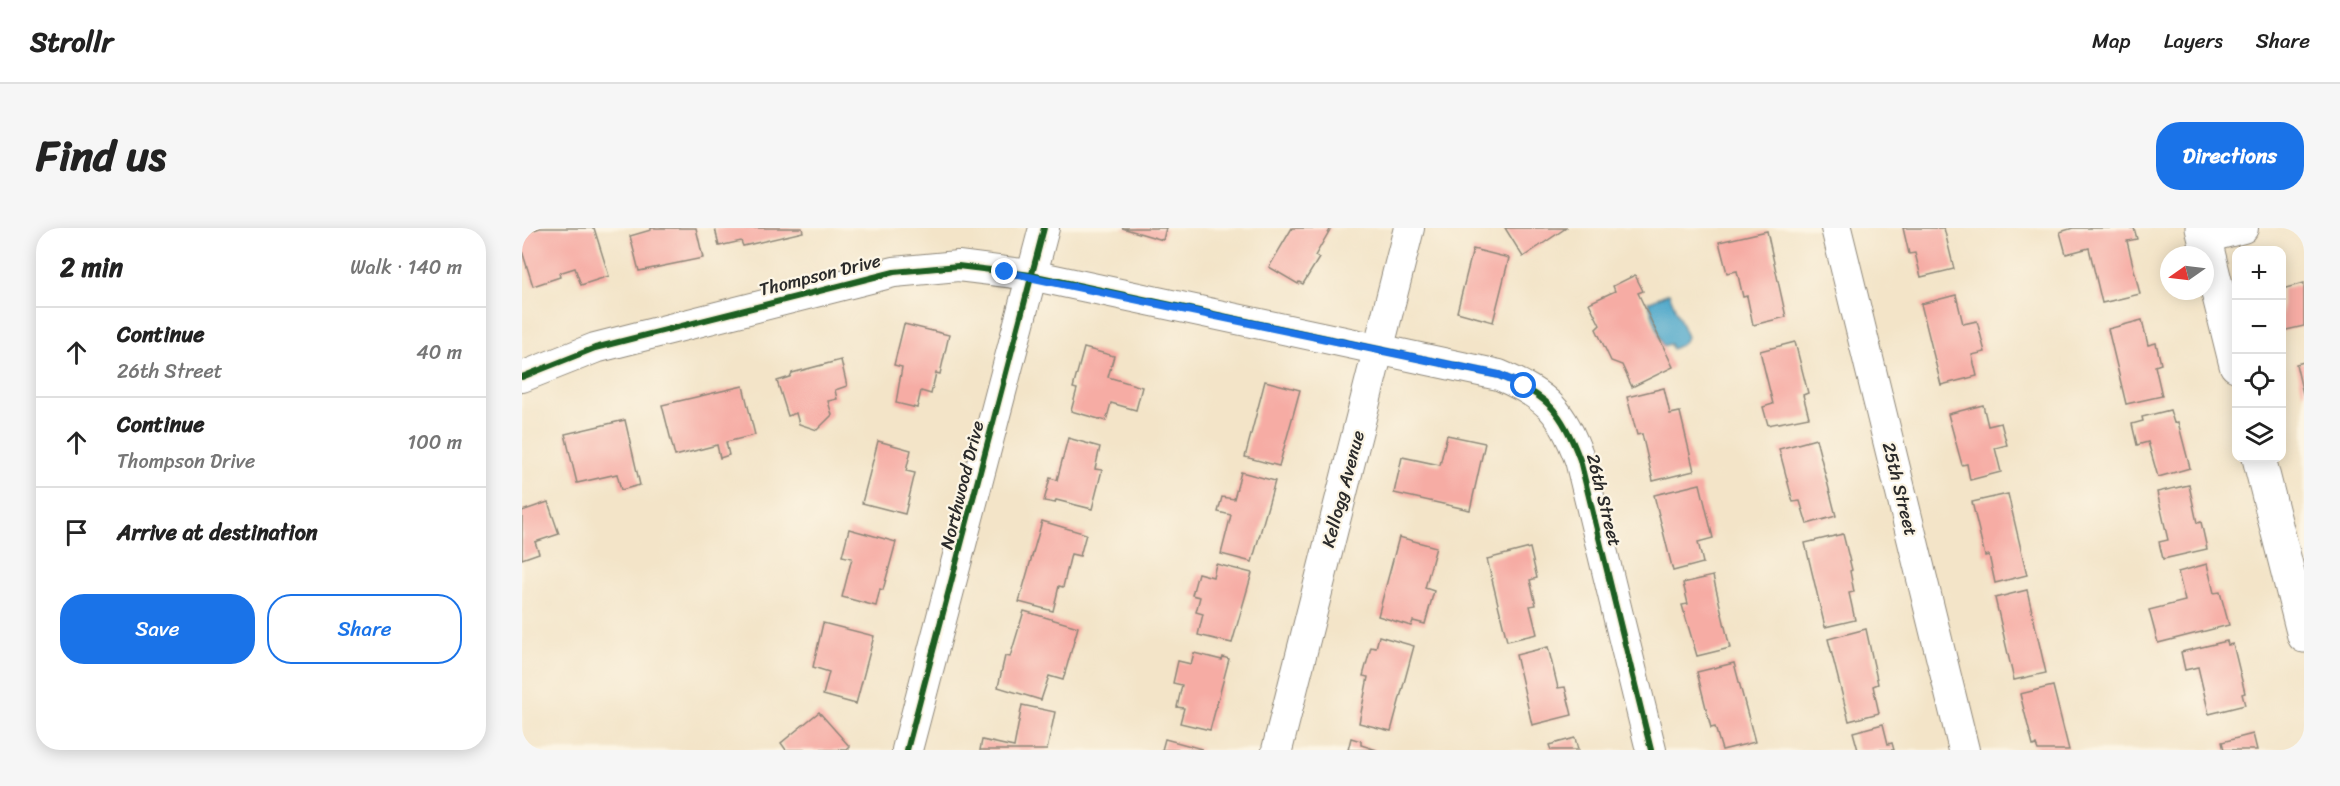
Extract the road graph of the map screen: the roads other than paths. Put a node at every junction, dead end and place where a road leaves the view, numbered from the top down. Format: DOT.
graph roads {
  1 [pos="1044,228"];
  2 [pos="1408,228"];
  3 [pos="1836,228"];
  4 [pos="2242,228"];
  5 [pos="2204,233"];
  6 [pos="1031,275"];
  7 [pos="1380,351"];
  8 [pos="2233,354"];
  9 [pos="522,377"];
  10 [pos="2260,462"];
  11 [pos="2295,566"];
  12 [pos="2304,636"];
  13 [pos="907,750"];
  14 [pos="1277,750"];
  15 [pos="1651,750"];
  16 [pos="1964,750"];
  1 -- 6 [label="street, Northwood Drive"];
  2 -- 7 [label="street, Kellogg Avenue"];
  3 -- 16 [label="street, 25th Street"];
  4 -- 5 [label="street"];
  5 -- 8 [label="main road"];
  6 -- 7 [label="street, Thompson Drive"];
  6 -- 9 [label="street, Thompson Drive"];
  6 -- 13 [label="street, Northwood Drive"];
  7 -- 14 [label="street, Kellogg Avenue"];
  7 -- 15 [label="street, 26th Street"];
  10 -- 11 [label="main road"];
  11 -- 12 [label="main road"];
}
